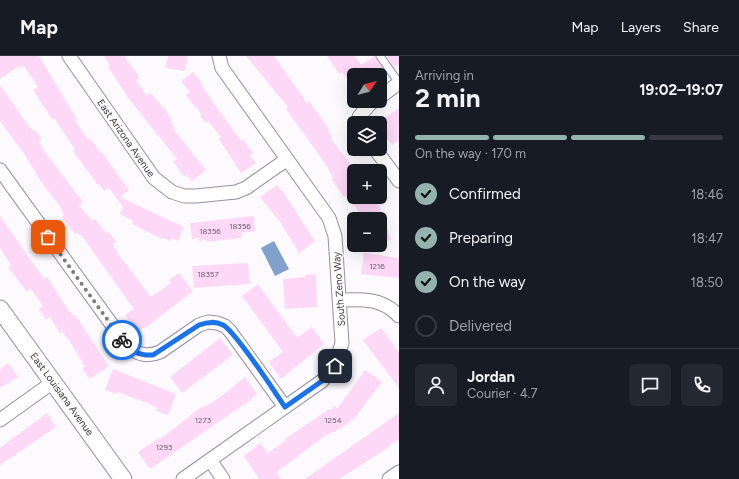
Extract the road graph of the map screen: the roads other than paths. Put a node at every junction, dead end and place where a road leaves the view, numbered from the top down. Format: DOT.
graph roads {
  1 [pos="69,56"];
  2 [pos="219,56"];
  3 [pos="380,56"];
  4 [pos="399,83"];
  5 [pos="387,92"];
  6 [pos="367,108"];
  7 [pos="360,116"];
  8 [pos="380,156"];
  9 [pos="286,160"];
  10 [pos="0,170"];
  11 [pos="399,181"];
  12 [pos="340,300"];
  13 [pos="0,309"];
  14 [pos="399,316"];
  15 [pos="53,382"];
  16 [pos="285,407"];
  17 [pos="0,420"];
  18 [pos="210,460"];
  19 [pos="399,472"];
  20 [pos="123,479"];
  21 [pos="183,479"];
  22 [pos="223,479"];
  23 [pos="389,479"];
  1 -- 9 [label="street, East Arizona Avenue"];
  2 -- 9 [label="street, South Zeno Way"];
  3 -- 4 [label="lane"];
  4 -- 5 [label="street"];
  6 -- 7 [label="street"];
  8 -- 11 [label="street"];
  9 -- 12 [label="street, South Zeno Way"];
  10 -- 16 [label="street"];
  12 -- 14 [label="street"];
  12 -- 16 [label="street, South Zeno Way"];
  13 -- 15 [label="street, East Louisiana Avenue"];
  15 -- 17 [label="street"];
  15 -- 20 [label="street, East Louisiana Avenue"];
  16 -- 18 [label="street, South Zeno Way"];
  18 -- 21 [label="street, South Zeno Way"];
  18 -- 22 [label="street"];
  19 -- 23 [label="street"];
}
